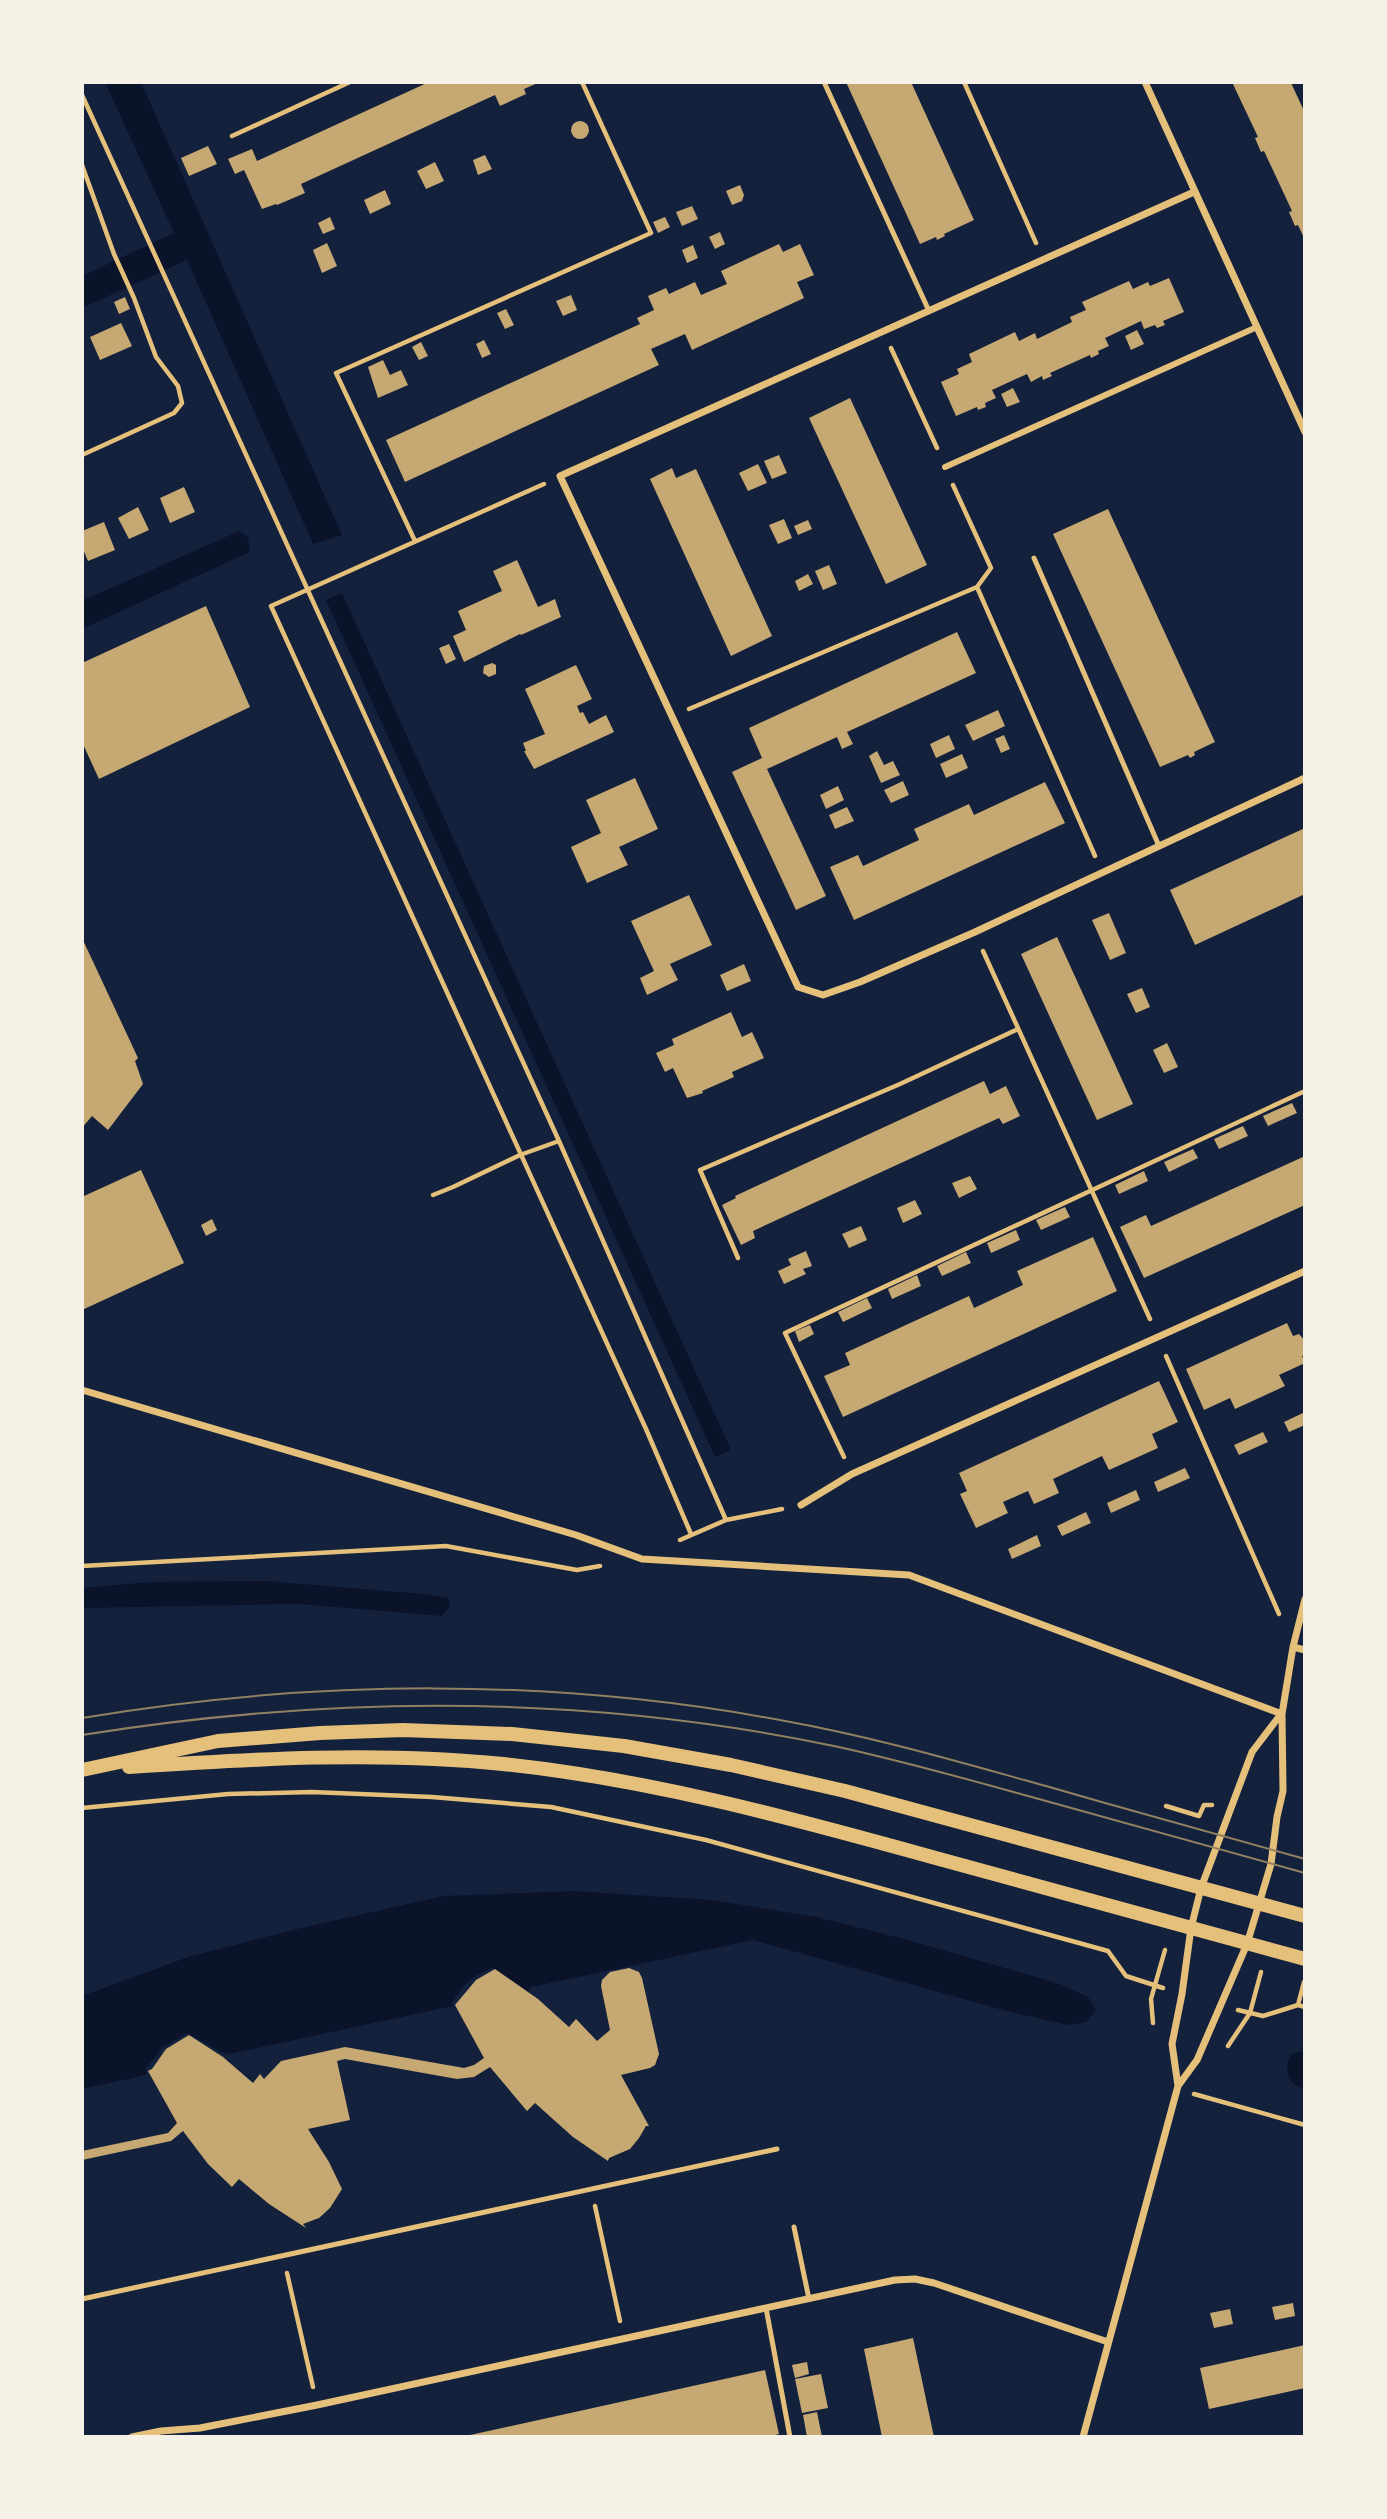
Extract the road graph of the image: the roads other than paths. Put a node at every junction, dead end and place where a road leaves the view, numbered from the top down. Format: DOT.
graph roads {
  1 [pos="824,82"];
  2 [pos="1145,82"];
  3 [pos="1194,192"];
  4 [pos="929,311"];
  5 [pos="1257,327"];
  6 [pos="1305,432"];
  7 [pos="945,467"];
  8 [pos="1034,558"];
  9 [pos="1305,778"];
  10 [pos="1159,846"];
  11 [pos="1305,1271"];
  12 [pos="82,1390"];
  13 [pos="801,1505"];
  14 [pos="1305,1600"];
  15 [pos="1293,1647"];
  16 [pos="1305,1650"];
  17 [pos="1282,1714"];
  18 [pos="82,1770"];
  19 [pos="1201,1888"];
  20 [pos="1259,1904"];
  21 [pos="1305,1916"];
  22 [pos="1191,1928"];
  23 [pos="1247,1944"];
  24 [pos="1305,1959"];
  25 [pos="1178,2088"];
  26 [pos="778,2149"];
  27 [pos="794,2227"];
  28 [pos="82,2299"];
  29 [pos="809,2299"];
  30 [pos="766,2308"];
  31 [pos="1108,2342"];
  32 [pos="201,2432"];
  33 [pos="132,2437"];
  34 [pos="790,2437"];
  35 [pos="1083,2437"];
  1 -- 4 [label="lane"];
  2 -- 3 [label="street"];
  3 -- 4 [label="street"];
  3 -- 5 [label="street"];
  4 -- 10 [label="street"];
  5 -- 6 [label="street"];
  5 -- 7 [label="street"];
  8 -- 10 [label="lane"];
  9 -- 10 [label="street"];
  11 -- 13 [label="street"];
  12 -- 17 [label="street"];
  14 -- 15 [label="street"];
  15 -- 16 [label="street"];
  15 -- 17 [label="street"];
  17 -- 19 [label="street"];
  17 -- 20 [label="street"];
  18 -- 19 [label="main road"];
  18 -- 22 [label="main road"];
  19 -- 20 [label="main road"];
  19 -- 22 [label="street"];
  20 -- 21 [label="main road"];
  20 -- 23 [label="street"];
  22 -- 23 [label="main road"];
  22 -- 25 [label="street"];
  23 -- 24 [label="main road"];
  23 -- 25 [label="street"];
  25 -- 31 [label="street"];
  26 -- 28 [label="lane"];
  27 -- 29 [label="lane"];
  29 -- 30 [label="street"];
  29 -- 31 [label="street"];
  30 -- 32 [label="street"];
  30 -- 34 [label="lane"];
  31 -- 35 [label="street"];
  32 -- 33 [label="street"];
}
